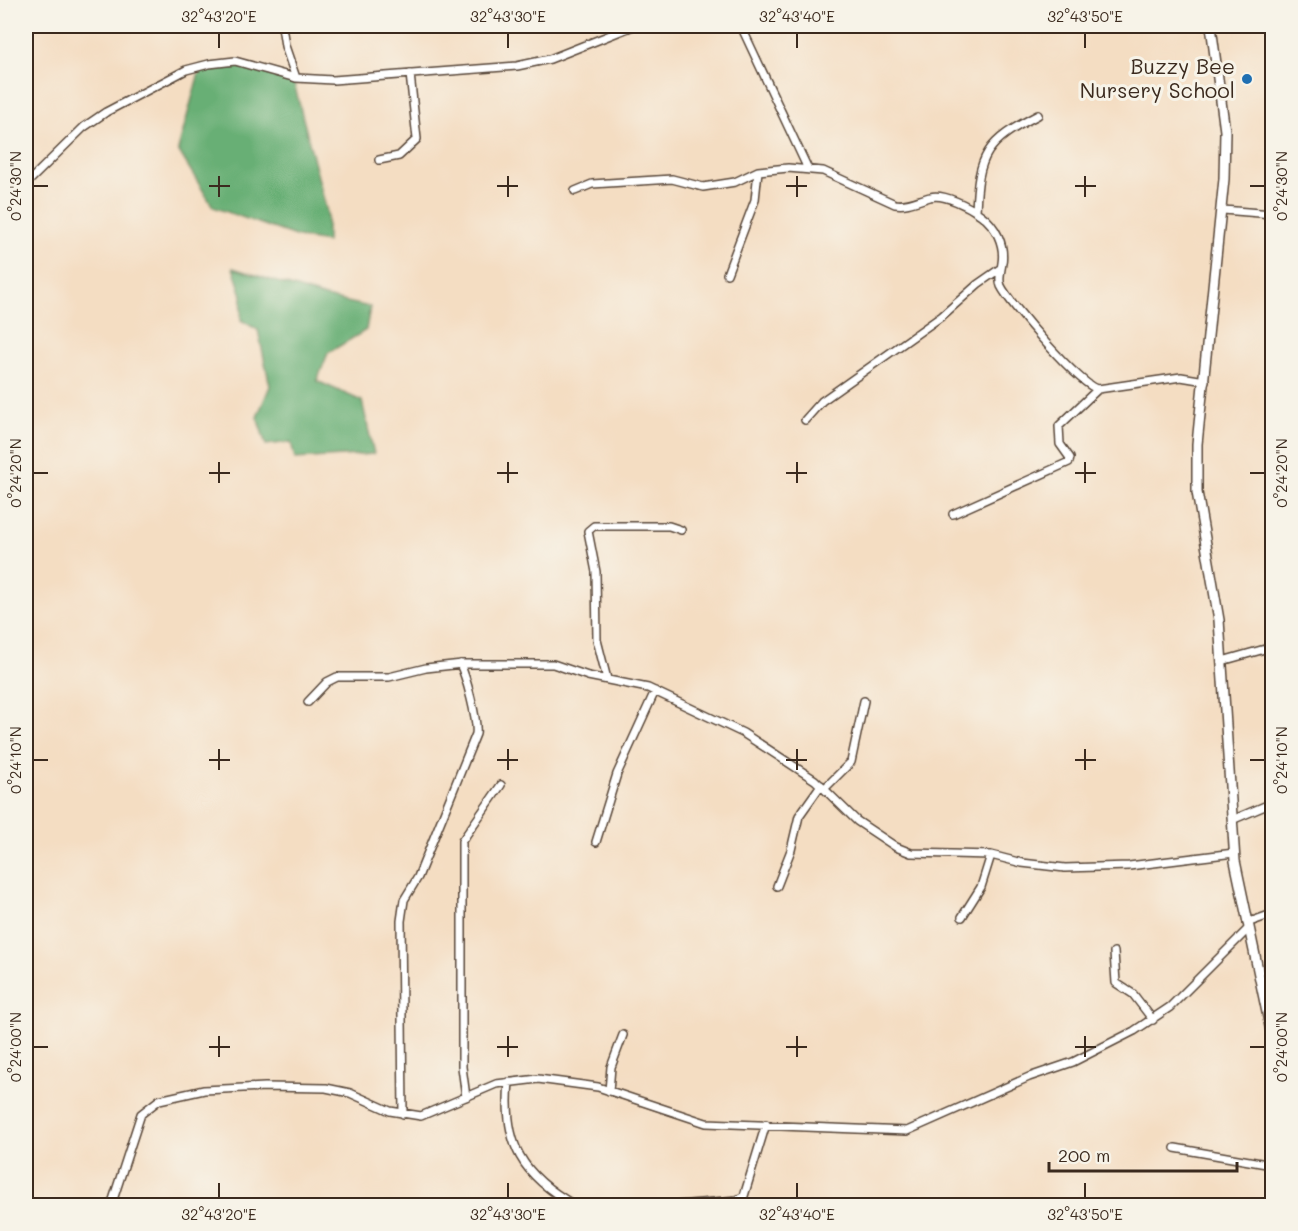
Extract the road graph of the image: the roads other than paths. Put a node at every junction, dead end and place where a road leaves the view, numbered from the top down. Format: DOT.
graph roads {
  1 [pos="282,26"];
  2 [pos="633,26"];
  3 [pos="741,26"];
  4 [pos="1211,26"];
  5 [pos="410,74"];
  6 [pos="296,78"];
  7 [pos="1038,115"];
  8 [pos="379,160"];
  9 [pos="808,169"];
  10 [pos="758,171"];
  11 [pos="26,184"];
  12 [pos="575,191"];
  13 [pos="1222,210"];
  14 [pos="976,212"];
  15 [pos="1272,214"];
  16 [pos="1001,268"];
  17 [pos="727,274"];
  18 [pos="1204,381"];
  19 [pos="1098,389"];
  20 [pos="805,420"];
  21 [pos="953,514"];
  22 [pos="681,530"];
  23 [pos="1272,647"];
  24 [pos="1222,661"];
  25 [pos="460,664"];
  26 [pos="607,679"];
  27 [pos="655,691"];
  28 [pos="864,701"];
  29 [pos="308,702"];
  30 [pos="501,785"];
  31 [pos="823,787"];
  32 [pos="1272,803"];
  33 [pos="1232,820"];
  34 [pos="596,842"];
  35 [pos="1234,853"];
  36 [pos="991,855"];
  37 [pos="777,886"];
  38 [pos="1272,914"];
  39 [pos="962,917"];
  40 [pos="1248,926"];
  41 [pos="1114,952"];
  42 [pos="1269,1005"];
  43 [pos="1153,1020"];
  44 [pos="623,1035"];
  45 [pos="1272,1036"];
  46 [pos="509,1082"];
  47 [pos="609,1090"];
  48 [pos="466,1097"];
  49 [pos="403,1114"];
  50 [pos="766,1124"];
  51 [pos="1175,1148"];
  52 [pos="1272,1165"];
  53 [pos="111,1206"];
  54 [pos="576,1206"];
  55 [pos="665,1206"];
  1 -- 6 [label="street"];
  2 -- 5 [label="street"];
  3 -- 9 [label="street"];
  4 -- 13 [label="street"];
  5 -- 6 [label="street"];
  5 -- 8 [label="street"];
  6 -- 11 [label="street"];
  7 -- 14 [label="street"];
  9 -- 10 [label="street"];
  9 -- 14 [label="street"];
  10 -- 12 [label="street"];
  10 -- 17 [label="street"];
  13 -- 15 [label="street"];
  13 -- 18 [label="street"];
  14 -- 16 [label="street"];
  16 -- 19 [label="street"];
  16 -- 20 [label="street"];
  18 -- 19 [label="street"];
  18 -- 24 [label="street"];
  19 -- 21 [label="street"];
  22 -- 26 [label="street"];
  23 -- 24 [label="street"];
  24 -- 33 [label="street"];
  25 -- 26 [label="street"];
  25 -- 29 [label="street"];
  25 -- 49 [label="street"];
  26 -- 27 [label="street"];
  27 -- 31 [label="street"];
  27 -- 34 [label="street"];
  28 -- 31 [label="street"];
  30 -- 48 [label="street"];
  31 -- 36 [label="street"];
  31 -- 37 [label="street"];
  32 -- 33 [label="street"];
  33 -- 35 [label="street"];
  35 -- 36 [label="street"];
  35 -- 40 [label="street"];
  36 -- 39 [label="street"];
  38 -- 40 [label="street"];
  40 -- 42 [label="street"];
  40 -- 43 [label="street"];
  41 -- 43 [label="street"];
  42 -- 45 [label="street"];
  43 -- 50 [label="street"];
  44 -- 47 [label="street"];
  46 -- 47 [label="street"];
  46 -- 48 [label="street"];
  46 -- 54 [label="street"];
  47 -- 50 [label="street"];
  48 -- 49 [label="street"];
  49 -- 53 [label="street"];
  50 -- 55 [label="street"];
  51 -- 52 [label="street"];
}
